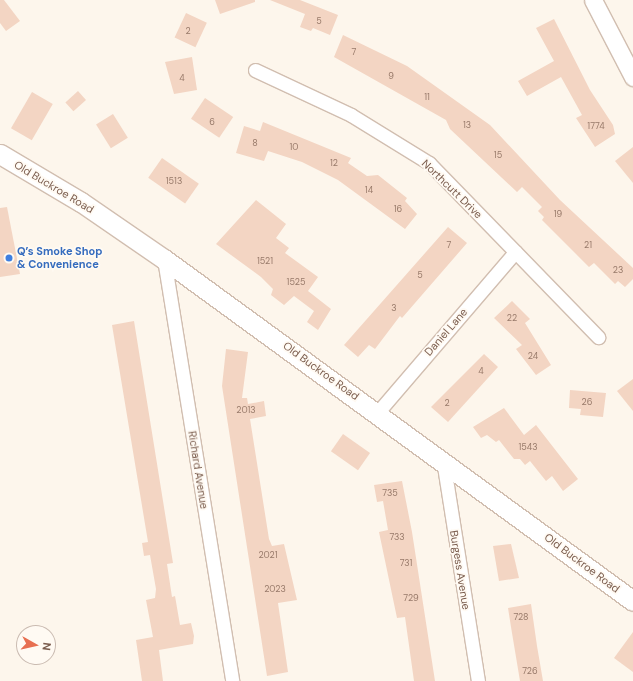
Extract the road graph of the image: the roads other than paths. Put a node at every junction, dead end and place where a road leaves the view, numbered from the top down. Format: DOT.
graph roads {
  1 [pos="593,0"];
  2 [pos="630,67"];
  3 [pos="255,70"];
  4 [pos="0,154"];
  5 [pos="515,252"];
  6 [pos="164,259"];
  7 [pos="598,337"];
  8 [pos="378,412"];
  9 [pos="443,459"];
  10 [pos="633,601"];
  11 [pos="232,681"];
  12 [pos="478,681"];
  1 -- 2 [label="street"];
  3 -- 5 [label="street, Northcutt Drive"];
  4 -- 6 [label="main road, Old Buckroe Road"];
  5 -- 7 [label="street, Northcutt Drive"];
  5 -- 8 [label="street, Daniel Lane"];
  6 -- 8 [label="main road, Old Buckroe Road"];
  6 -- 11 [label="street, Richard Avenue"];
  8 -- 9 [label="main road, Old Buckroe Road"];
  9 -- 10 [label="main road, Old Buckroe Road"];
  9 -- 12 [label="street, Burgess Avenue"];
}
